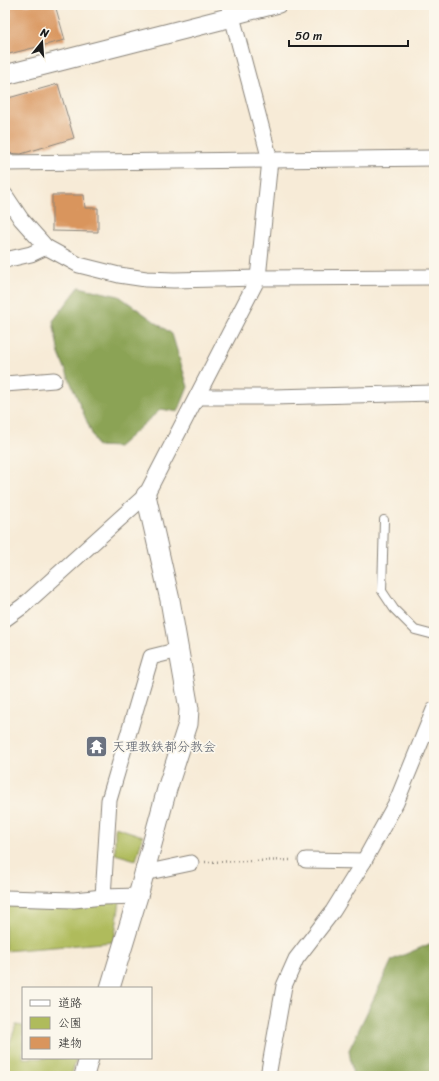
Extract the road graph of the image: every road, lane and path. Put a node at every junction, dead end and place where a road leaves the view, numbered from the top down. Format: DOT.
graph roads {
  1 [pos="278,5"];
  2 [pos="230,11"];
  3 [pos="5,75"];
  4 [pos="434,158"];
  5 [pos="270,160"];
  6 [pos="5,163"];
  7 [pos="5,195"];
  8 [pos="46,247"];
  9 [pos="5,260"];
  10 [pos="434,277"];
  11 [pos="258,278"];
  12 [pos="54,380"];
  13 [pos="5,384"];
  14 [pos="434,393"];
  15 [pos="197,397"];
  16 [pos="146,495"];
  17 [pos="384,520"];
  18 [pos="5,619"];
  19 [pos="434,635"];
  20 [pos="179,650"];
  21 [pos="434,710"];
  22 [pos="306,860"];
  23 [pos="364,861"];
  24 [pos="191,863"];
  25 [pos="144,873"];
  26 [pos="138,896"];
  27 [pos="103,897"];
  28 [pos="5,898"];
  29 [pos="110,987"];
  30 [pos="89,1059"];
  31 [pos="84,1076"];
  32 [pos="268,1076"];
  1 -- 2 [label="street"];
  2 -- 3 [label="street"];
  2 -- 5 [label="street"];
  4 -- 5 [label="street"];
  5 -- 6 [label="street"];
  5 -- 11 [label="street"];
  7 -- 8 [label="street"];
  8 -- 9 [label="street"];
  8 -- 11 [label="street"];
  10 -- 11 [label="street"];
  11 -- 15 [label="street"];
  12 -- 13 [label="street"];
  14 -- 15 [label="street"];
  15 -- 16 [label="street"];
  16 -- 18 [label="street"];
  16 -- 20 [label="street"];
  17 -- 19 [label="lane"];
  20 -- 25 [label="street"];
  20 -- 27 [label="street"];
  21 -- 23 [label="street"];
  22 -- 23 [label="street"];
  22 -- 24 [label="path"];
  23 -- 32 [label="street"];
  24 -- 25 [label="street"];
  25 -- 26 [label="street"];
  26 -- 27 [label="street"];
  26 -- 29 [label="street"];
  27 -- 28 [label="street"];
  30 -- 31 [label="street"];
}
